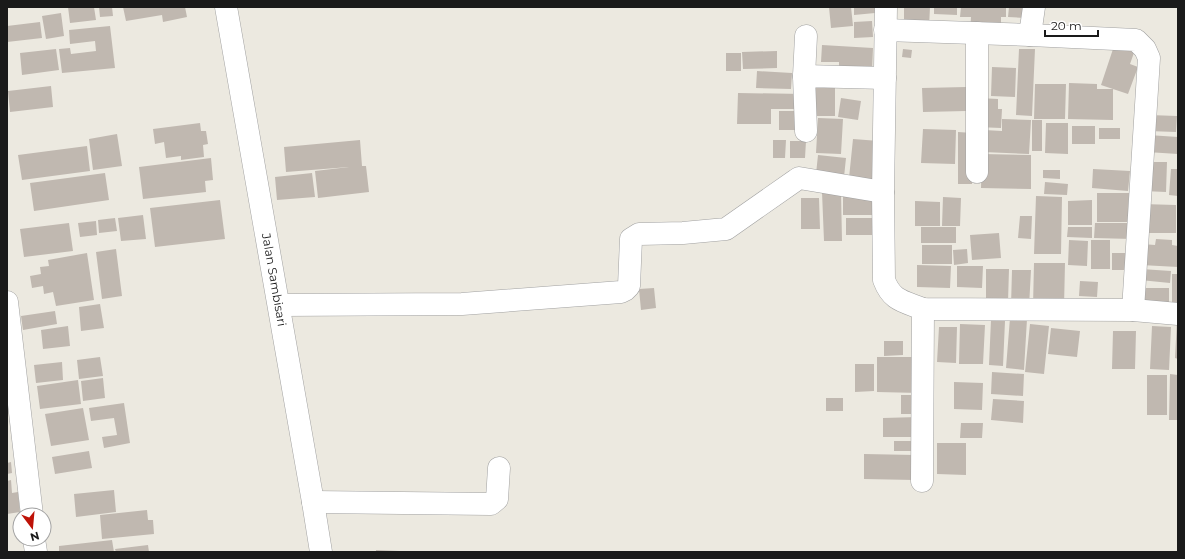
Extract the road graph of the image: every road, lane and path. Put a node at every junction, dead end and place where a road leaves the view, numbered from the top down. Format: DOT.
graph roads {
  1 [pos="226,7"];
  2 [pos="886,7"];
  3 [pos="1034,7"];
  4 [pos="885,30"];
  5 [pos="976,33"];
  6 [pos="1030,35"];
  7 [pos="806,36"];
  8 [pos="804,76"];
  9 [pos="885,78"];
  10 [pos="806,131"];
  11 [pos="977,172"];
  12 [pos="883,192"];
  13 [pos="7,302"];
  14 [pos="279,305"];
  15 [pos="923,309"];
  16 [pos="1133,310"];
  17 [pos="1178,314"];
  18 [pos="499,468"];
  19 [pos="922,481"];
  20 [pos="313,502"];
  21 [pos="31,507"];
  22 [pos="321,552"];
  1 -- 14 [label="street, Jalan Sambisari"];
  2 -- 4 [label="street"];
  3 -- 6 [label="street"];
  4 -- 5 [label="street"];
  4 -- 9 [label="street"];
  5 -- 6 [label="street"];
  5 -- 11 [label="street"];
  6 -- 16 [label="street"];
  7 -- 8 [label="street"];
  8 -- 9 [label="street"];
  8 -- 10 [label="street"];
  9 -- 12 [label="street"];
  12 -- 14 [label="street"];
  12 -- 15 [label="street"];
  13 -- 21 [label="street"];
  14 -- 20 [label="street, Jalan Sambisari"];
  15 -- 16 [label="street"];
  15 -- 19 [label="street"];
  16 -- 17 [label="street"];
  18 -- 20 [label="street"];
  20 -- 22 [label="street, Jalan Sambisari"];
}
